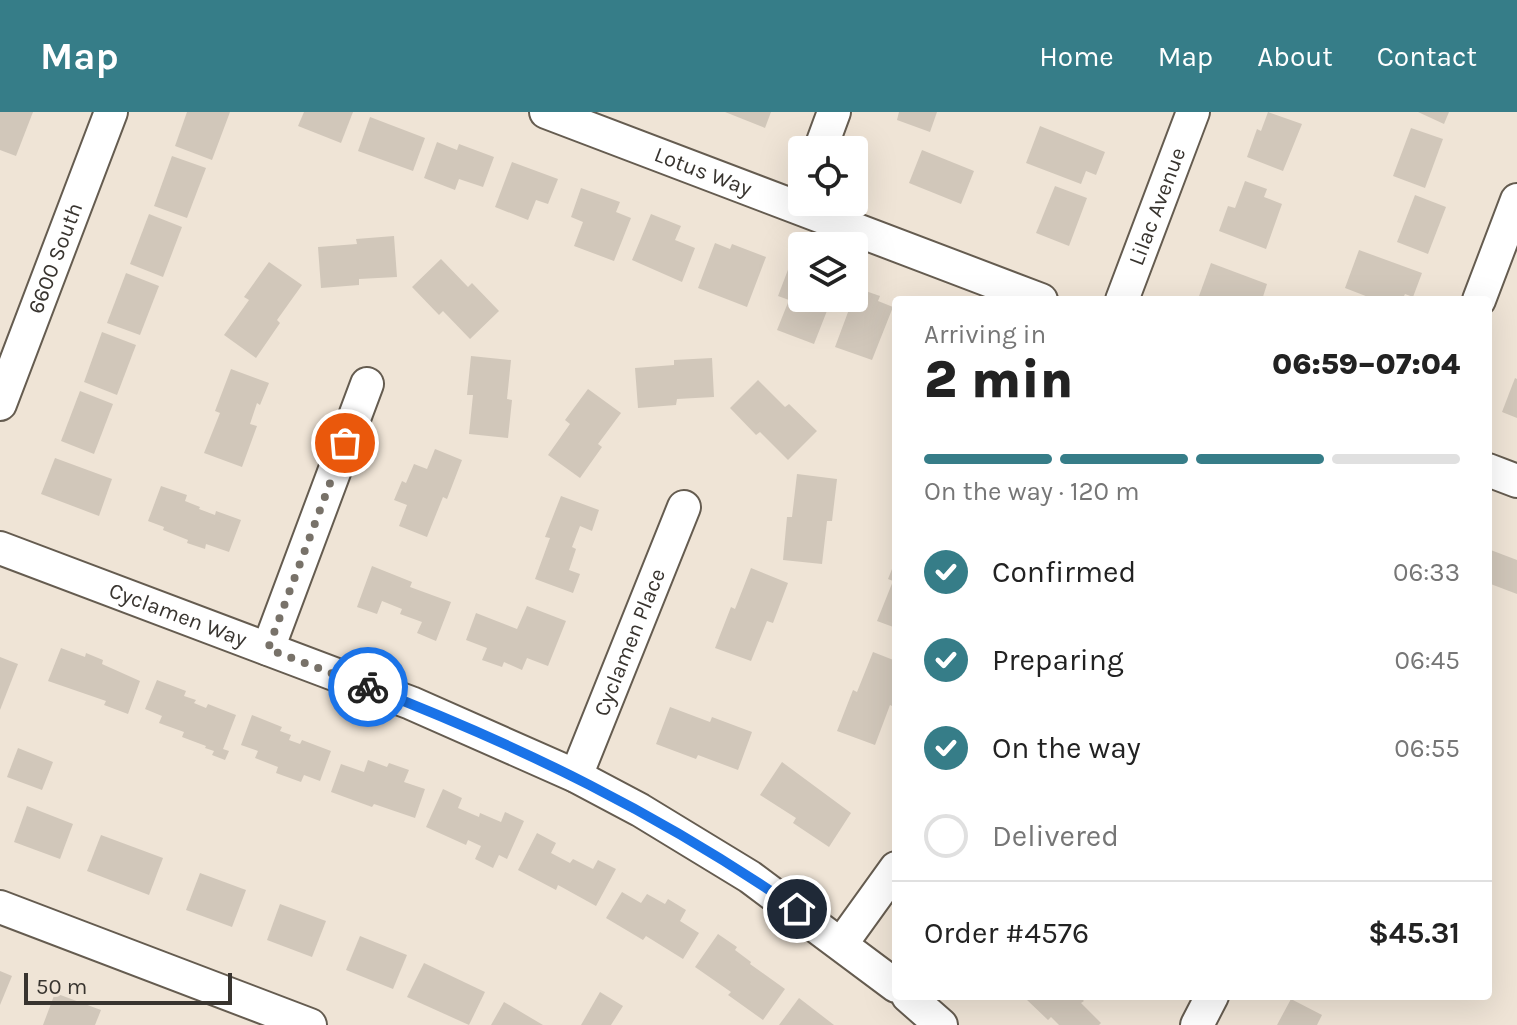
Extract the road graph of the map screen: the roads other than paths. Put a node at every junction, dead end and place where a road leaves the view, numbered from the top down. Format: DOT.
graph roads {
  1 [pos="111,112"];
  2 [pos="546,112"];
  3 [pos="834,112"];
  4 [pos="1193,112"];
  5 [pos="825,136"];
  6 [pos="788,199"];
  7 [pos="1517,200"];
  8 [pos="832,216"];
  9 [pos="1031,296"];
  10 [pos="1124,296"];
  11 [pos="1481,296"];
  12 [pos="367,384"];
  13 [pos="0,404"];
  14 [pos="1492,472"];
  15 [pos="1517,481"];
  16 [pos="684,507"];
  17 [pos="0,548"];
  18 [pos="268,649"];
  19 [pos="576,776"];
  20 [pos="892,874"];
  21 [pos="0,907"];
  22 [pos="842,943"];
  23 [pos="892,983"];
  24 [pos="913,1000"];
  25 [pos="1210,1000"];
  26 [pos="310,1025"];
  27 [pos="941,1025"];
  28 [pos="1197,1025"];
  1 -- 13 [label="street, 6600 South"];
  2 -- 6 [label="street, Lotus Way"];
  3 -- 5 [label="street"];
  4 -- 10 [label="street, Lilac Avenue"];
  7 -- 11 [label="street"];
  8 -- 9 [label="street, Lotus Way"];
  12 -- 18 [label="street"];
  14 -- 15 [label="street"];
  16 -- 19 [label="street, Cyclamen Place"];
  17 -- 18 [label="street, Cyclamen Way"];
  18 -- 19 [label="street, Cyclamen Way"];
  19 -- 22 [label="street, Cyclamen Way"];
  20 -- 22 [label="street"];
  21 -- 26 [label="street"];
  22 -- 23 [label="street, Cyclamen Way"];
  24 -- 27 [label="street"];
  25 -- 28 [label="street"];
}
